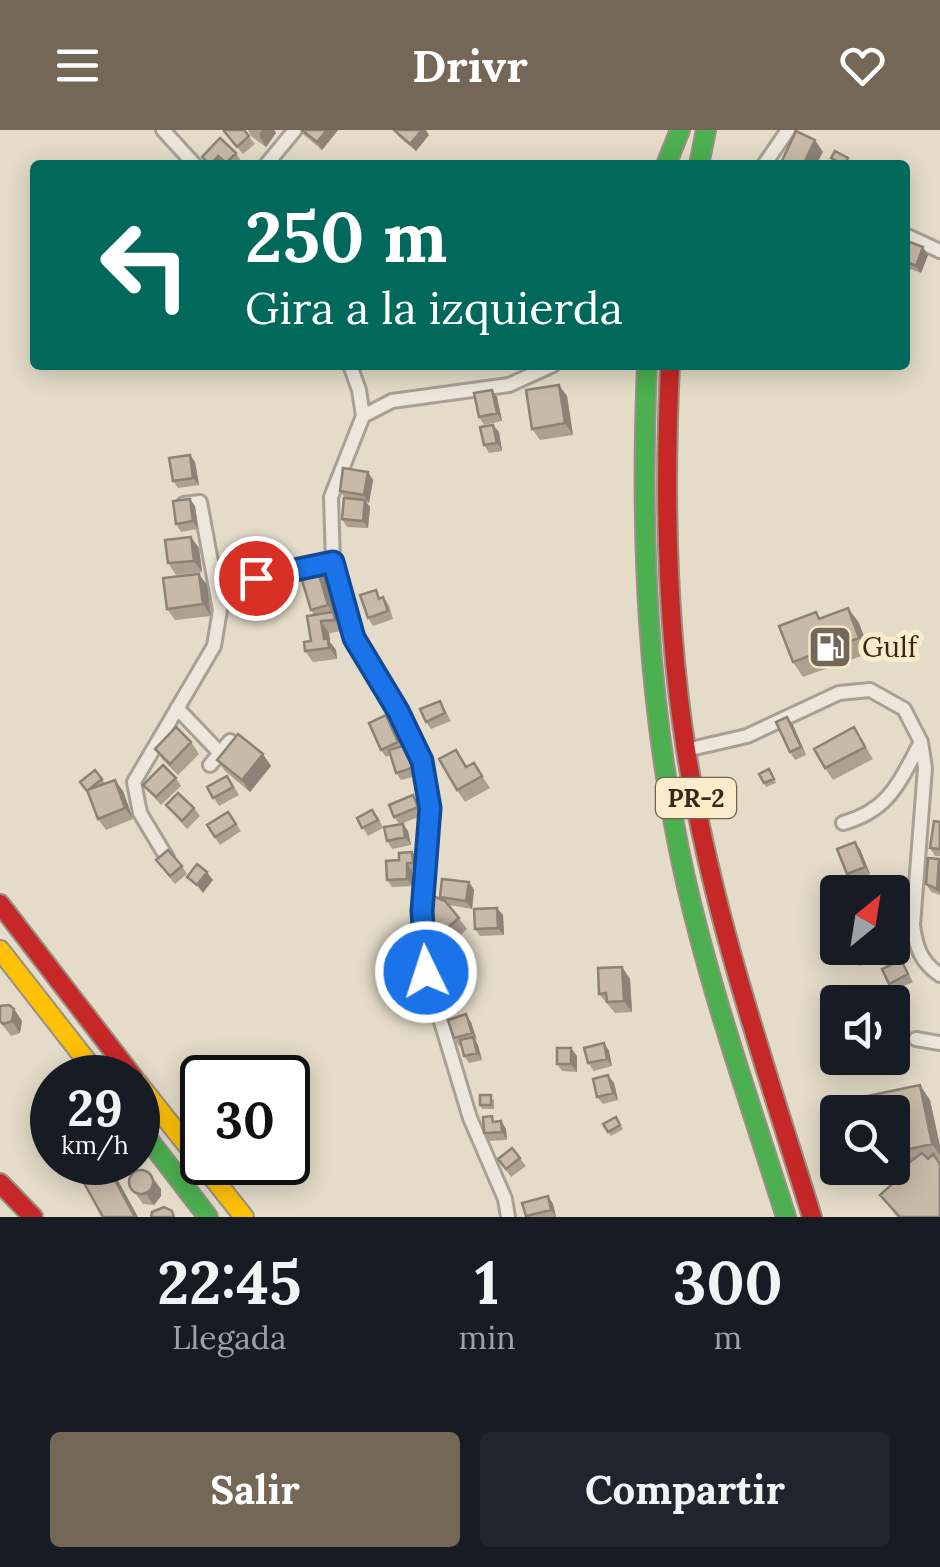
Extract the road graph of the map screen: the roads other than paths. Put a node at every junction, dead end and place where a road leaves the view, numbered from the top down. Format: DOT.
graph roads {
  1 [pos="163,130"];
  2 [pos="295,130"];
  3 [pos="681,130"];
  4 [pos="706,130"];
  5 [pos="788,130"];
  6 [pos="190,160"];
  7 [pos="270,160"];
  8 [pos="668,160"];
  9 [pos="676,160"];
  10 [pos="700,160"];
  11 [pos="767,160"];
  12 [pos="910,238"];
  13 [pos="940,251"];
  14 [pos="352,370"];
  15 [pos="542,370"];
  16 [pos="647,370"];
  17 [pos="670,370"];
  18 [pos="362,416"];
  19 [pos="184,504"];
  20 [pos="333,562"];
  21 [pos="218,586"];
  22 [pos="177,708"];
  23 [pos="230,741"];
  24 [pos="921,742"];
  25 [pos="686,750"];
  26 [pos="219,752"];
  27 [pos="210,765"];
  28 [pos="843,823"];
  29 [pos="168,858"];
  30 [pos="0,904"];
  31 [pos="7,927"];
  32 [pos="0,950"];
  33 [pos="0,972"];
  34 [pos="940,975"];
  35 [pos="36,995"];
  36 [pos="916,1039"];
  37 [pos="940,1043"];
  38 [pos="82,1055"];
  39 [pos="115,1055"];
  40 [pos="160,1110"];
  41 [pos="160,1155"];
  42 [pos="0,1183"];
  43 [pos="32,1217"];
  44 [pos="208,1217"];
  45 [pos="244,1217"];
  46 [pos="508,1217"];
  47 [pos="786,1217"];
  48 [pos="812,1217"];
  1 -- 6 [label="street"];
  2 -- 7 [label="street"];
  3 -- 8 [label="main road"];
  3 -- 9 [label="main road"];
  4 -- 10 [label="main road"];
  5 -- 11 [label="street"];
  12 -- 13 [label="street"];
  14 -- 18 [label="street"];
  15 -- 18 [label="street"];
  16 -- 47 [label="main road, PR-2"];
  17 -- 25 [label="main road, PR-2"];
  18 -- 20 [label="street"];
  19 -- 21 [label="street"];
  20 -- 21 [label="street"];
  20 -- 46 [label="street"];
  21 -- 22 [label="street"];
  22 -- 26 [label="street"];
  22 -- 29 [label="street"];
  23 -- 26 [label="street"];
  24 -- 25 [label="street"];
  24 -- 28 [label="street"];
  24 -- 34 [label="street"];
  25 -- 48 [label="main road, PR-2"];
  26 -- 27 [label="street"];
  30 -- 31 [label="main road"];
  31 -- 39 [label="main road"];
  32 -- 35 [label="main road"];
  33 -- 35 [label="main road"];
  35 -- 38 [label="main road"];
  36 -- 37 [label="street"];
  40 -- 45 [label="main road"];
  41 -- 44 [label="main road"];
  42 -- 43 [label="main road"];
}
